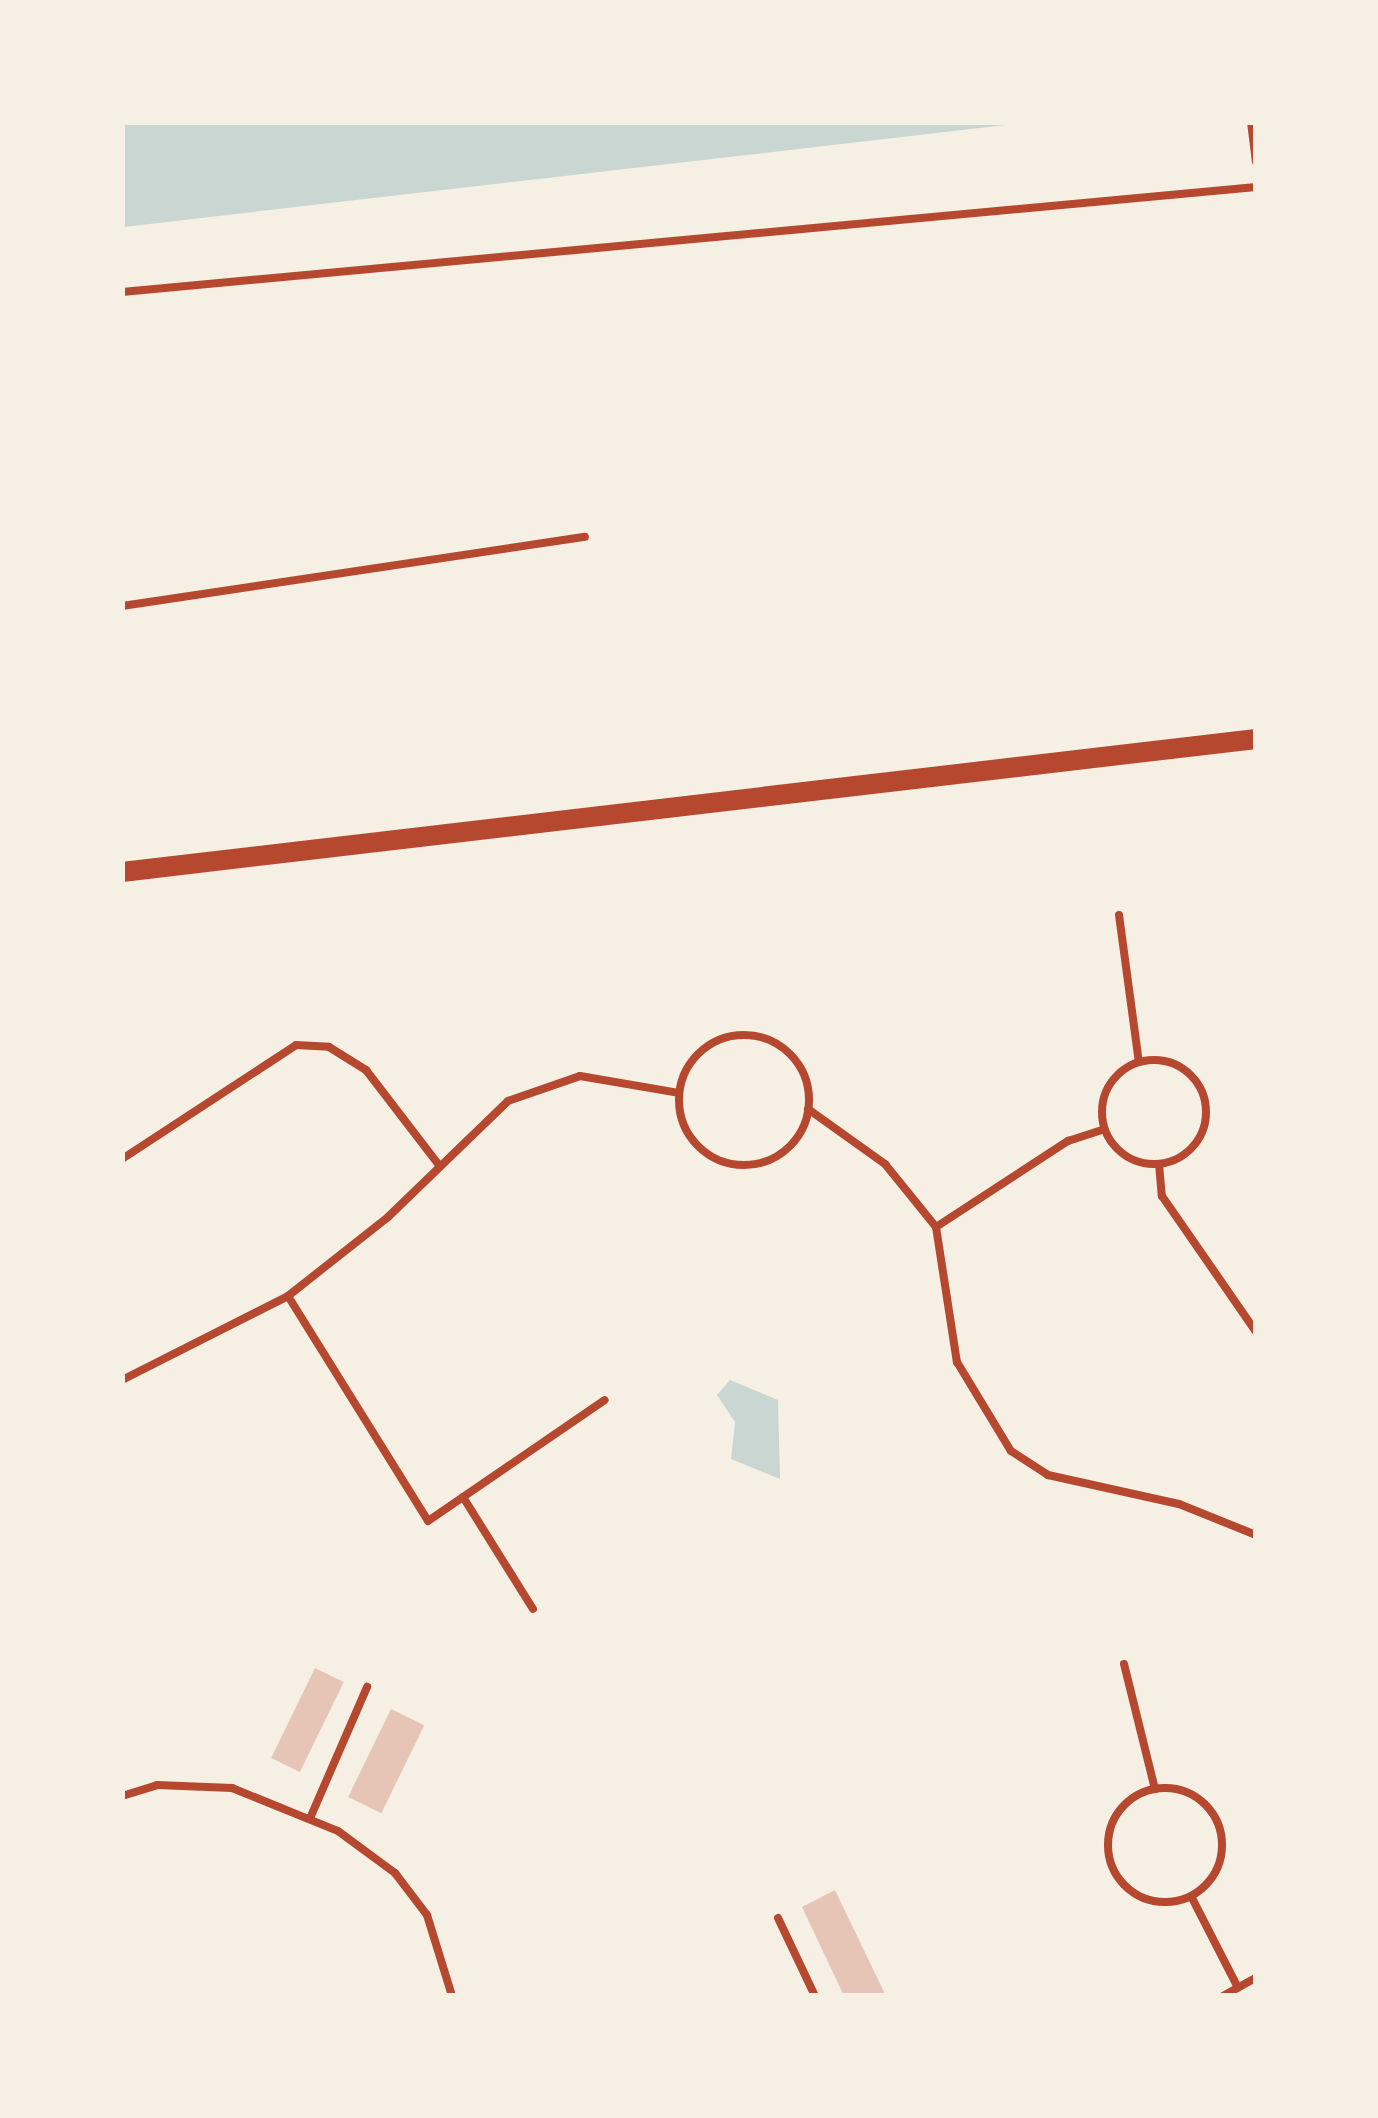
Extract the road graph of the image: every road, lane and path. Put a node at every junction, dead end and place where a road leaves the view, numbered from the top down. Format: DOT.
graph roads {
  1 [pos="1251,122"];
  2 [pos="1256,162"];
  3 [pos="1256,187"];
  4 [pos="122,292"];
  5 [pos="585,537"];
  6 [pos="122,606"];
  7 [pos="1256,738"];
  8 [pos="122,872"];
  9 [pos="1118,915"];
  10 [pos="1139,1062"];
  11 [pos="679,1093"];
  12 [pos="808,1108"];
  13 [pos="1104,1129"];
  14 [pos="122,1159"];
  15 [pos="438,1164"];
  16 [pos="1160,1164"];
  17 [pos="936,1228"];
  18 [pos="288,1296"];
  19 [pos="1256,1332"];
  20 [pos="122,1380"];
  21 [pos="605,1400"];
  22 [pos="463,1497"];
  23 [pos="1256,1535"];
  24 [pos="533,1609"];
  25 [pos="1124,1664"];
  26 [pos="367,1687"];
  27 [pos="1155,1788"];
  28 [pos="122,1796"];
  29 [pos="311,1816"];
  30 [pos="1191,1896"];
  31 [pos="778,1918"];
  32 [pos="1256,1978"];
  33 [pos="1238,1988"];
  34 [pos="452,1996"];
  35 [pos="815,1996"];
  36 [pos="1223,1996"];
  1 -- 2 [label="lane"];
  3 -- 4 [label="lane"];
  5 -- 6 [label="lane"];
  7 -- 8 [label="main road"];
  9 -- 10 [label="lane"];
  10 -- 13 [label="lane"];
  10 -- 16 [label="lane"];
  11 -- 12 [label="lane"];
  11 -- 12 [label="lane"];
  11 -- 15 [label="lane"];
  12 -- 17 [label="lane"];
  13 -- 16 [label="lane"];
  13 -- 17 [label="lane"];
  14 -- 15 [label="lane"];
  15 -- 18 [label="lane"];
  16 -- 19 [label="lane"];
  17 -- 23 [label="lane"];
  18 -- 20 [label="lane"];
  18 -- 22 [label="lane"];
  21 -- 22 [label="lane"];
  22 -- 24 [label="lane"];
  25 -- 27 [label="lane"];
  26 -- 29 [label="lane"];
  27 -- 30 [label="lane"];
  27 -- 30 [label="lane"];
  28 -- 29 [label="lane"];
  29 -- 34 [label="lane"];
  30 -- 33 [label="lane"];
  31 -- 35 [label="lane"];
  32 -- 33 [label="lane"];
  33 -- 36 [label="lane"];
}
